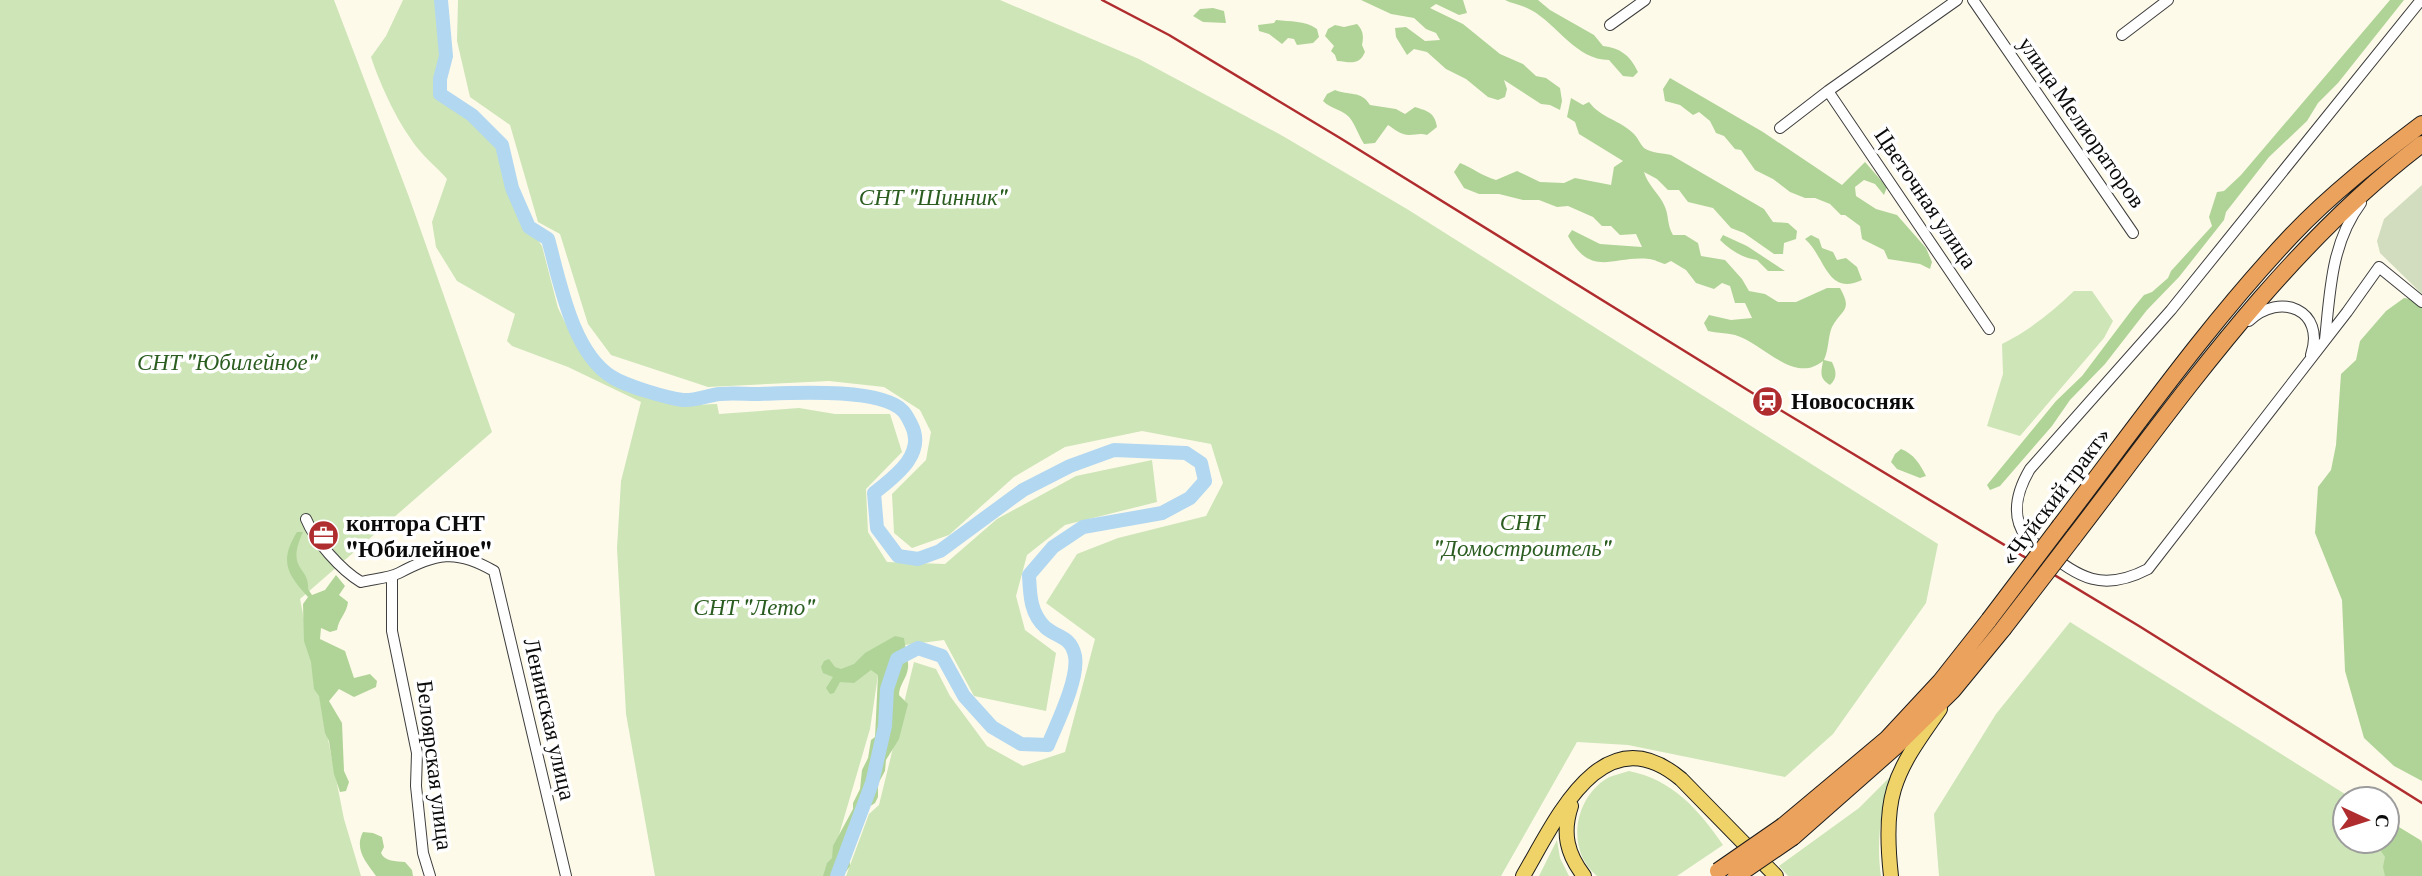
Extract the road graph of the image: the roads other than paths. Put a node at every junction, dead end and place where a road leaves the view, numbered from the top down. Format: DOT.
graph roads {
  1 [pos="1645,0"];
  2 [pos="1957,0"];
  3 [pos="1973,0"];
  4 [pos="2168,0"];
  5 [pos="2421,0"];
  6 [pos="1610,24"];
  7 [pos="2122,35"];
  8 [pos="1828,91"];
  9 [pos="2422,124"];
  10 [pos="1780,128"];
  11 [pos="2422,144"];
  12 [pos="2387,171"];
  13 [pos="2133,233"];
  14 [pos="2422,302"];
  15 [pos="2328,305"];
  16 [pos="2347,312"];
  17 [pos="2310,322"];
  18 [pos="1989,329"];
  19 [pos="2330,329"];
  20 [pos="2218,349"];
  21 [pos="2306,365"];
  22 [pos="306,519"];
  23 [pos="392,576"];
  24 [pos="1996,624"];
  25 [pos="1953,690"];
  26 [pos="1580,785"];
  27 [pos="1788,831"];
  28 [pos="1713,873"];
  29 [pos="430,876"];
  30 [pos="566,876"];
  31 [pos="1523,876"];
  32 [pos="1584,876"];
  33 [pos="1736,876"];
  34 [pos="1776,876"];
  35 [pos="1891,876"];
  1 -- 6 [label="street"];
  2 -- 8 [label="street"];
  3 -- 13 [label="street, улица Мелиораторов"];
  4 -- 7 [label="street"];
  5 -- 21 [label="street"];
  8 -- 10 [label="street"];
  8 -- 18 [label="street, Цветочная улица"];
  9 -- 24 [label="highway, «Чуйский тракт», bridge"];
  11 -- 12 [label="highway, «Чуйский тракт»"];
  12 -- 15 [label="street"];
  12 -- 20 [label="highway, «Чуйский тракт»"];
  14 -- 16 [label="street"];
  15 -- 16 [label="street"];
  15 -- 19 [label="street"];
  16 -- 19 [label="street"];
  17 -- 19 [label="street"];
  17 -- 20 [label="street"];
  17 -- 21 [label="street"];
  19 -- 21 [label="street"];
  20 -- 24 [label="highway, «Чуйский тракт», bridge"];
  22 -- 23 [label="street"];
  23 -- 29 [label="street, Белоярская улица"];
  23 -- 30 [label="street, Ленинская улица"];
  24 -- 25 [label="highway, «Чуйский тракт»"];
  24 -- 27 [label="highway, «Чуйский тракт»"];
  25 -- 27 [label="highway, «Чуйский тракт»"];
  25 -- 35 [label="main road"];
  26 -- 31 [label="main road"];
  26 -- 32 [label="main road"];
  26 -- 34 [label="main road"];
  27 -- 28 [label="highway, «Чуйский тракт», bridge"];
  27 -- 33 [label="highway, «Чуйский тракт», bridge"];
}
